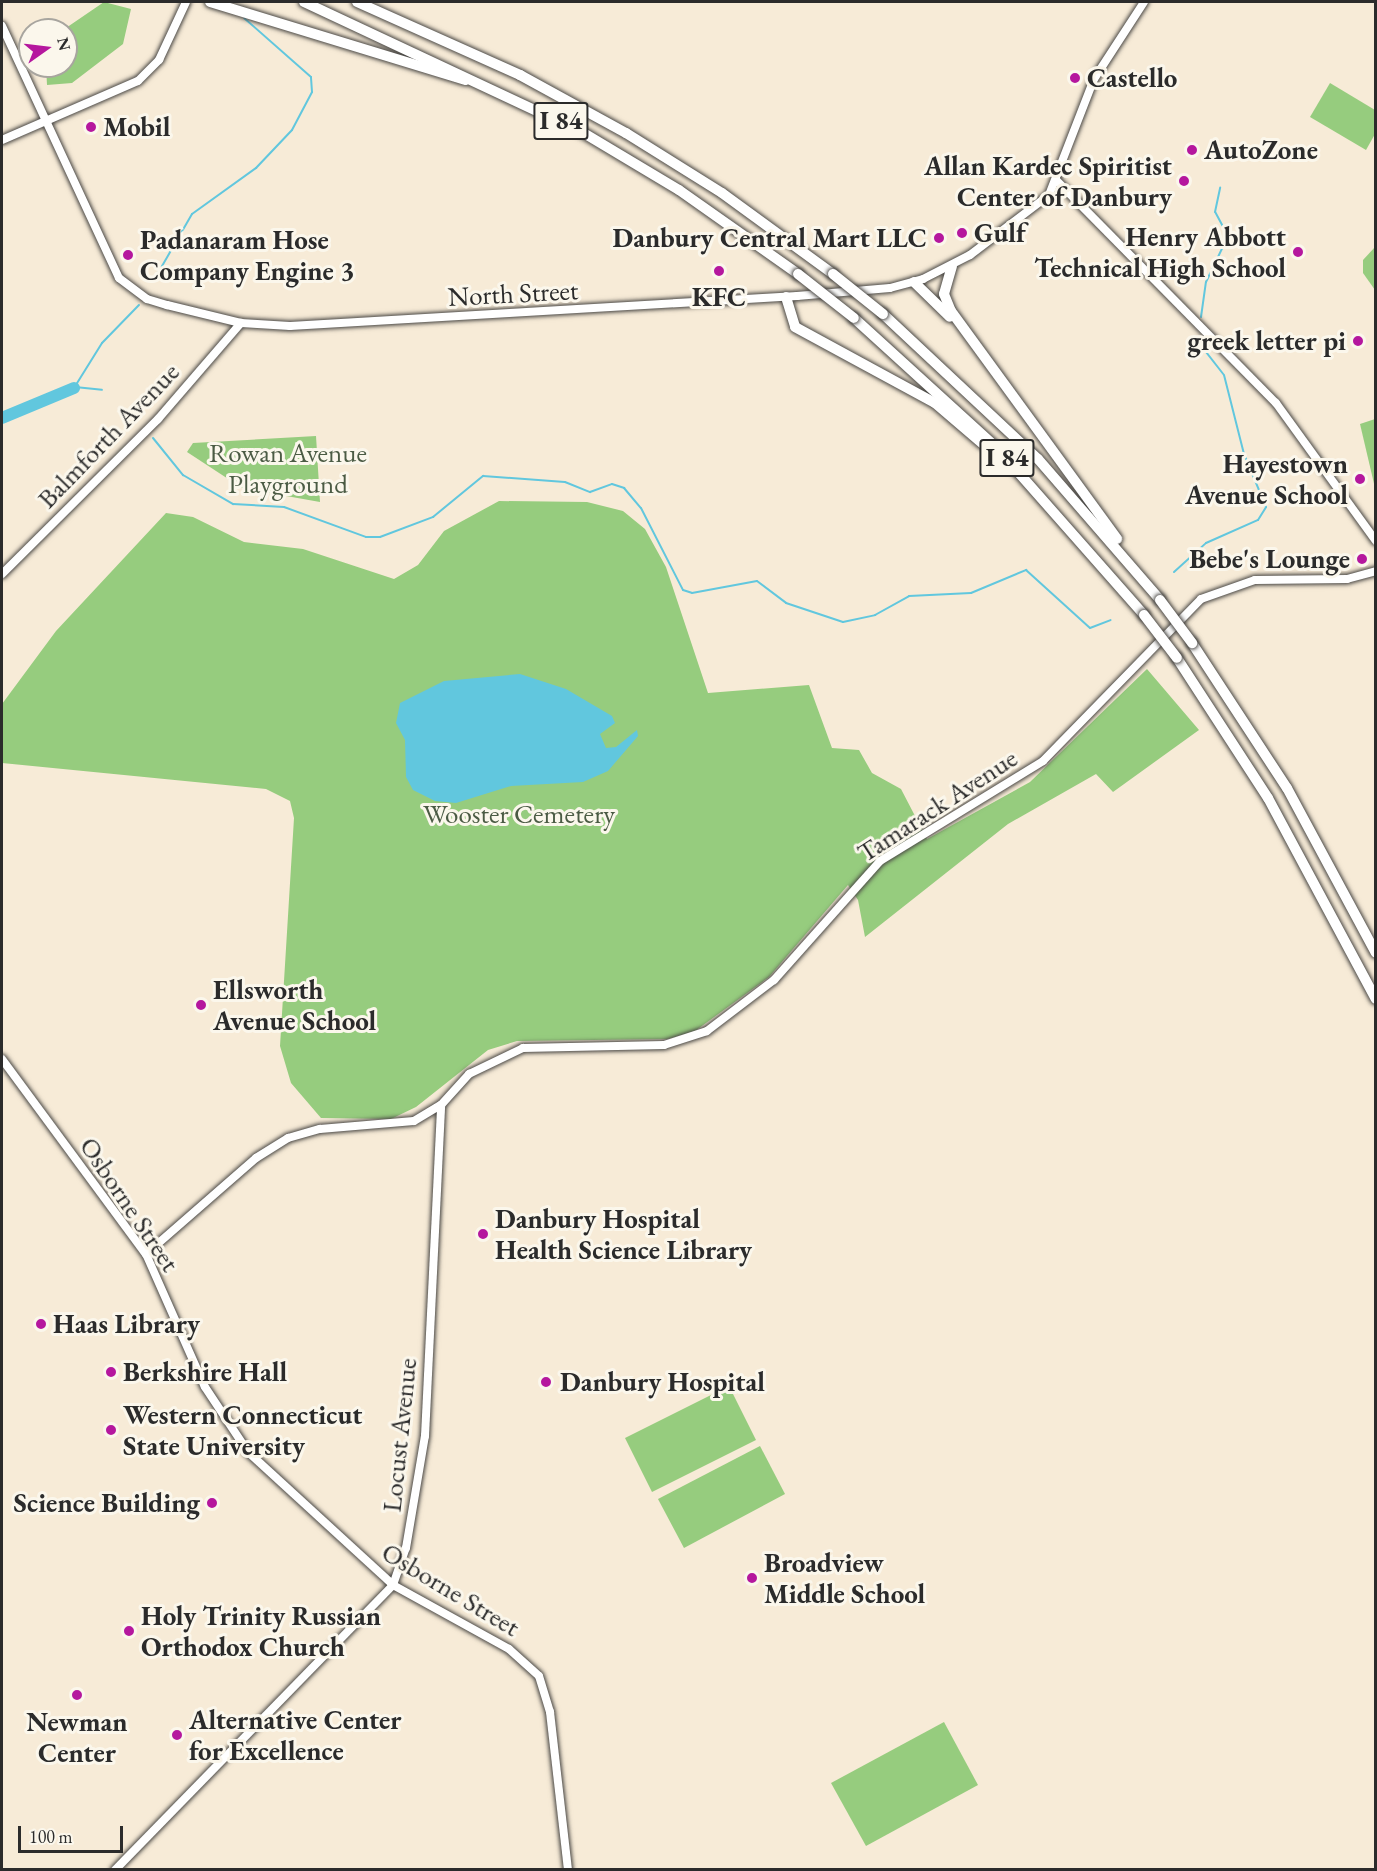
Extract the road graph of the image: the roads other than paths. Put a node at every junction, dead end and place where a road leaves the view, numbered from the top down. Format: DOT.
graph roads {
  1 [pos="186,2"];
  2 [pos="210,2"];
  3 [pos="304,2"];
  4 [pos="357,2"];
  5 [pos="1144,2"];
  6 [pos="2,26"];
  7 [pos="549,114"];
  8 [pos="45,120"];
  9 [pos="2,140"];
  10 [pos="1056,180"];
  11 [pos="952,266"];
  12 [pos="914,282"];
  13 [pos="786,297"];
  14 [pos="241,323"];
  15 [pos="968,337"];
  16 [pos="1073,530"];
  17 [pos="1376,541"];
  18 [pos="1376,571"];
  19 [pos="2,574"];
  20 [pos="1145,582"];
  21 [pos="1376,953"];
  22 [pos="1376,999"];
  23 [pos="2,1059"];
  24 [pos="441,1105"];
  25 [pos="146,1254"];
  26 [pos="393,1585"];
  27 [pos="115,1869"];
  28 [pos="568,1869"];
  1 -- 8 [label="street"];
  2 -- 7 [label="highway"];
  3 -- 7 [label="highway, I 84"];
  4 -- 20 [label="highway, I 84, bridge"];
  5 -- 10 [label="street, North Street"];
  6 -- 8 [label="street, North Street"];
  7 -- 16 [label="highway, I 84, bridge"];
  8 -- 9 [label="street"];
  8 -- 14 [label="street, North Street"];
  10 -- 11 [label="street, North Street"];
  10 -- 17 [label="street"];
  11 -- 12 [label="street, North Street"];
  11 -- 15 [label="highway"];
  12 -- 13 [label="street, North Street"];
  12 -- 15 [label="highway"];
  13 -- 14 [label="street, North Street"];
  13 -- 16 [label="highway"];
  14 -- 19 [label="street, Balmforth Avenue"];
  15 -- 20 [label="highway"];
  16 -- 22 [label="highway, I 84, bridge"];
  18 -- 24 [label="street, Tamarack Avenue"];
  20 -- 21 [label="highway, I 84, bridge"];
  23 -- 25 [label="street, Osborne Street"];
  24 -- 25 [label="street"];
  24 -- 26 [label="street, Locust Avenue"];
  25 -- 26 [label="street, Osborne Street"];
  26 -- 27 [label="street, Locust Avenue"];
  26 -- 28 [label="street, Osborne Street"];
}
